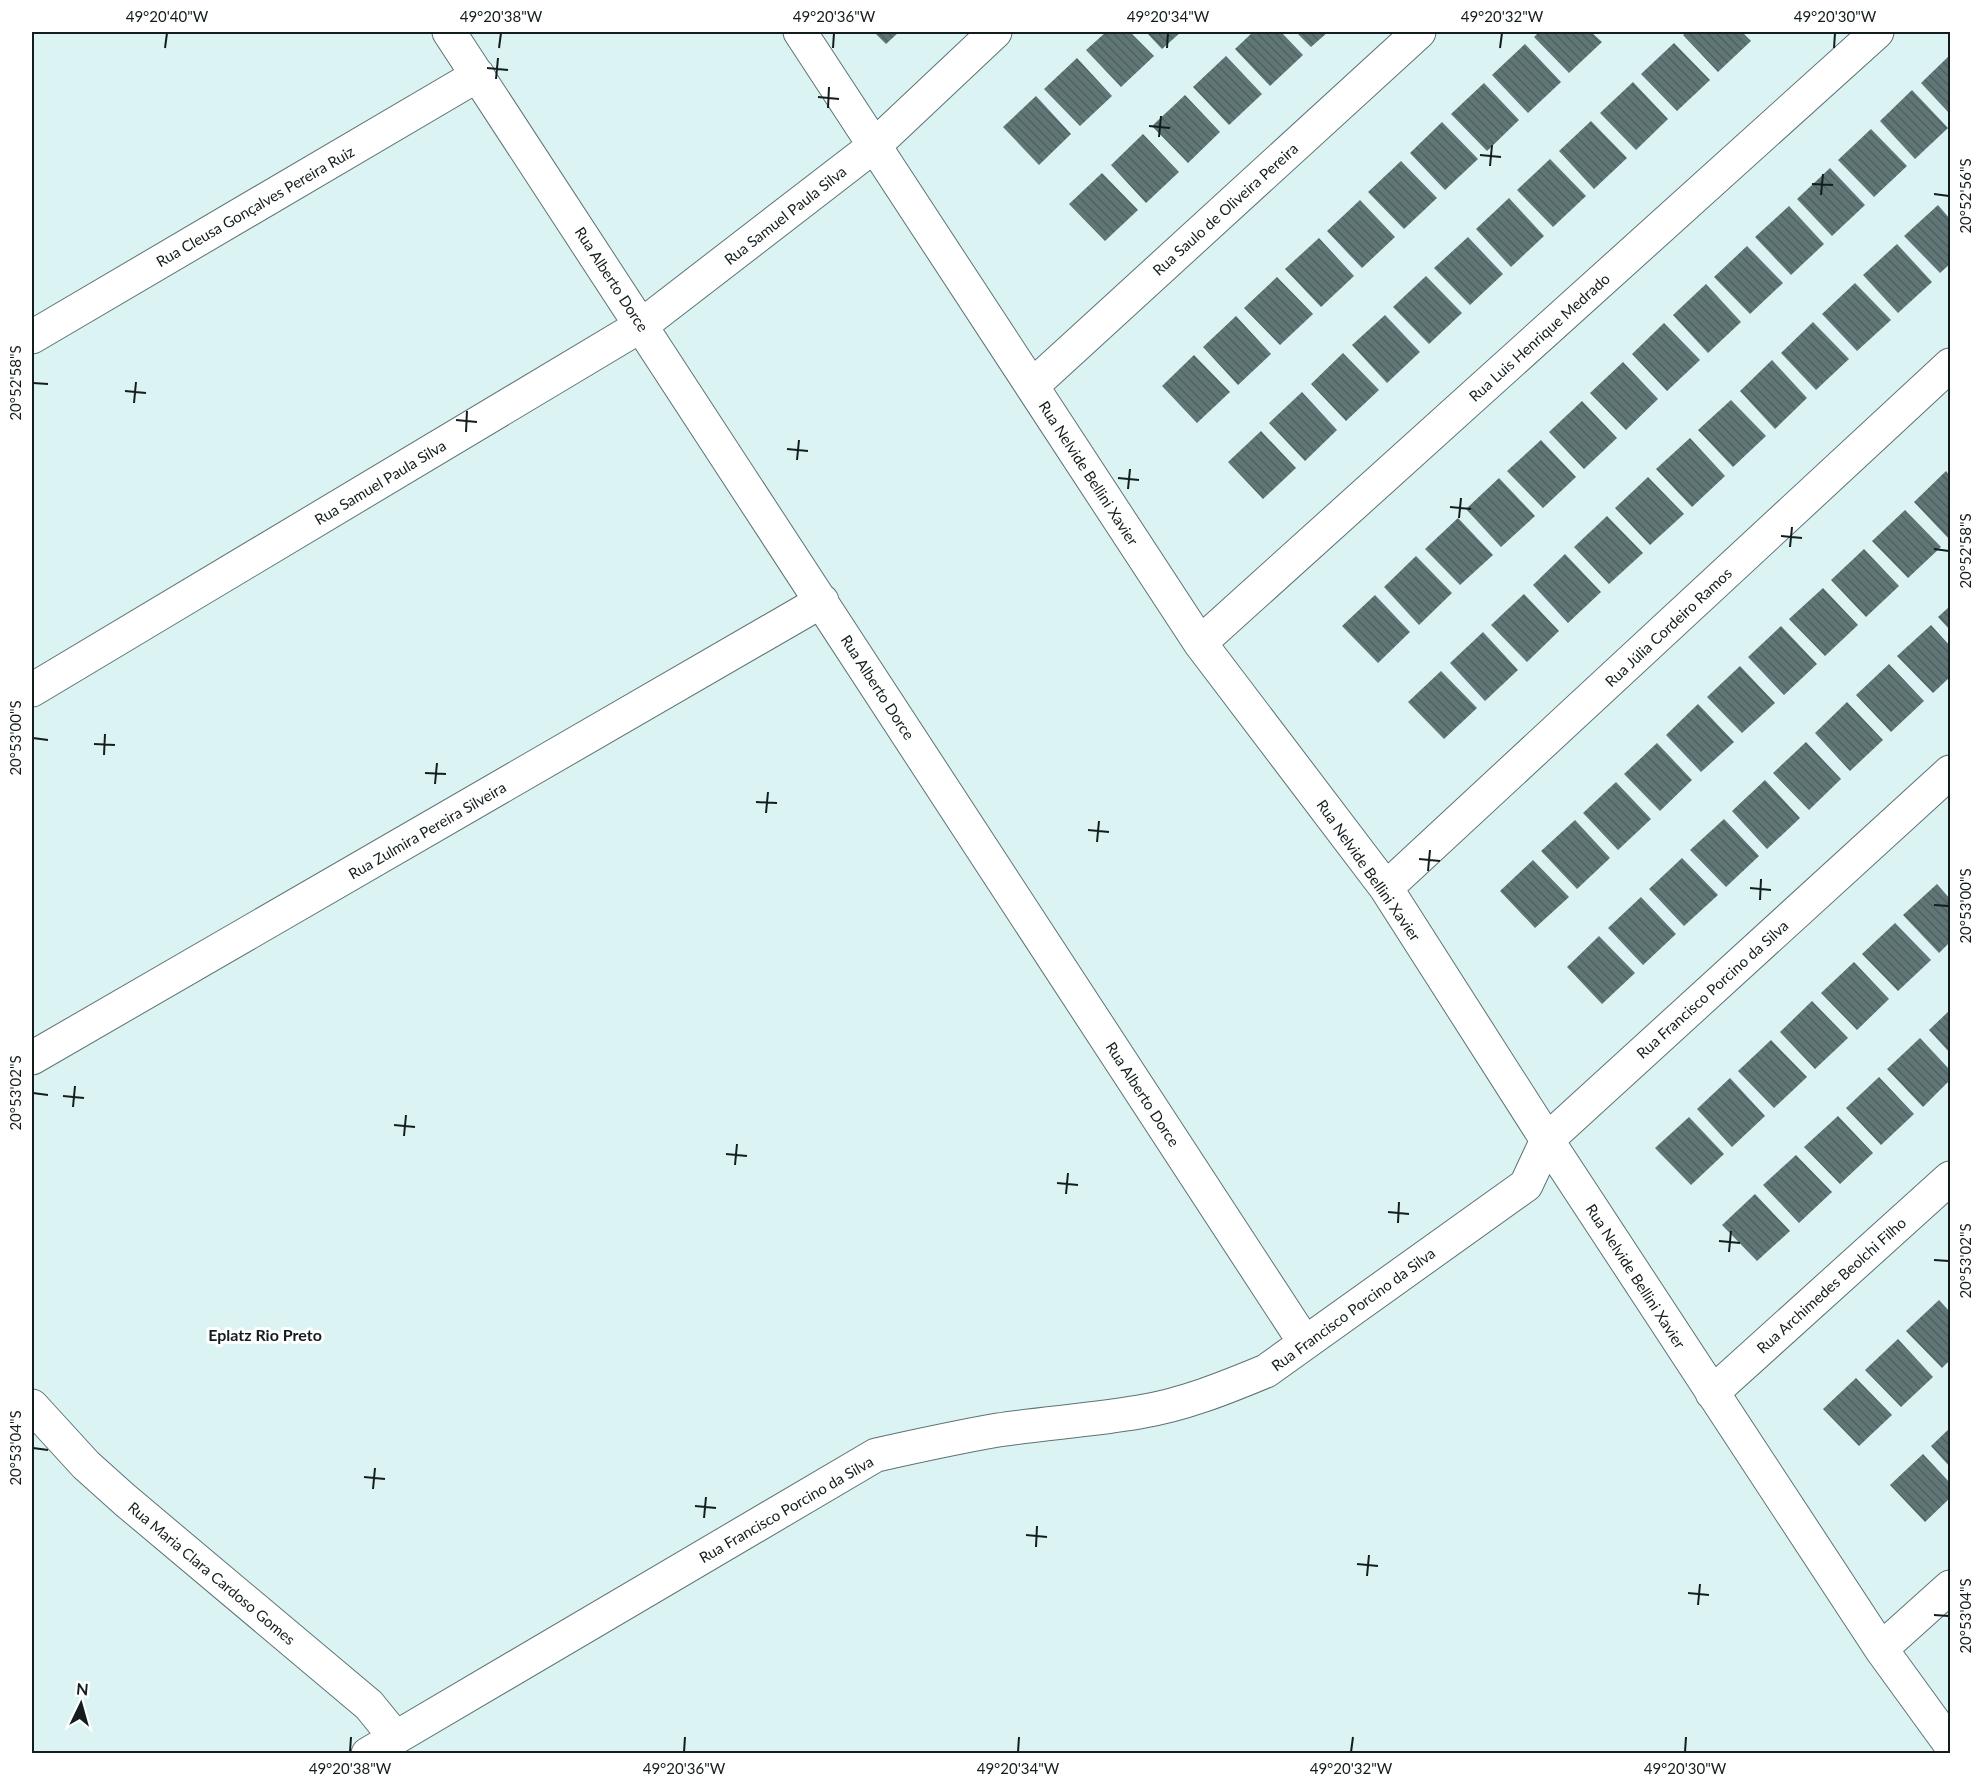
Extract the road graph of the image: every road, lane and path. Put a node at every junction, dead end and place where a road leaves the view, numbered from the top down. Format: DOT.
graph roads {
  1 [pos="449,32"];
  2 [pos="800,32"];
  3 [pos="995,32"];
  4 [pos="1419,32"];
  5 [pos="1877,32"];
  6 [pos="478,75"];
  7 [pos="874,146"];
  8 [pos="642,325"];
  9 [pos="32,337"];
  10 [pos="1950,366"];
  11 [pos="1032,386"];
  12 [pos="822,601"];
  13 [pos="1200,643"];
  14 [pos="32,690"];
  15 [pos="1950,771"];
  16 [pos="1386,888"];
  17 [pos="32,1058"];
  18 [pos="1547,1140"];
  19 [pos="1950,1178"];
  20 [pos="1305,1343"];
  21 [pos="1712,1393"];
  22 [pos="32,1406"];
  23 [pos="1950,1587"];
  24 [pos="1881,1649"];
  25 [pos="395,1737"];
  26 [pos="1950,1744"];
  27 [pos="368,1754"];
  1 -- 6 [label="street, Rua Alberto Dorce"];
  2 -- 7 [label="street, Rua Nelvide Bellini Xavier"];
  3 -- 7 [label="street, Rua Samuel Paula Silva"];
  4 -- 11 [label="street, Rua Saulo de Oliveira Pereira"];
  5 -- 13 [label="street, Rua Luis Henrique Medrado"];
  6 -- 8 [label="street, Rua Alberto Dorce"];
  6 -- 9 [label="street, Rua Cleusa Gonçalves Pereira Ruiz"];
  7 -- 8 [label="street, Rua Samuel Paula Silva"];
  7 -- 11 [label="street, Rua Nelvide Bellini Xavier"];
  8 -- 12 [label="street, Rua Alberto Dorce"];
  8 -- 14 [label="street, Rua Samuel Paula Silva"];
  10 -- 16 [label="street, Rua Júlia Cordeiro Ramos"];
  11 -- 13 [label="street, Rua Nelvide Bellini Xavier"];
  12 -- 17 [label="street, Rua Zulmira Pereira Silveira"];
  12 -- 20 [label="street, Rua Alberto Dorce"];
  13 -- 16 [label="street, Rua Nelvide Bellini Xavier"];
  15 -- 18 [label="street, Rua Francisco Porcino da Silva"];
  16 -- 18 [label="street, Rua Nelvide Bellini Xavier"];
  18 -- 20 [label="street, Rua Francisco Porcino da Silva"];
  18 -- 21 [label="street, Rua Nelvide Bellini Xavier"];
  19 -- 21 [label="street, Rua Archimedes Beolchi Filho"];
  20 -- 25 [label="street, Rua Francisco Porcino da Silva"];
  21 -- 24 [label="street, Rua Nelvide Bellini Xavier"];
  22 -- 25 [label="street, Rua Maria Clara Cardoso Gomes"];
  23 -- 24 [label="street"];
  24 -- 26 [label="street, Rua Nelvide Bellini Xavier"];
  25 -- 27 [label="street, Rua Francisco Porcino da Silva"];
}
